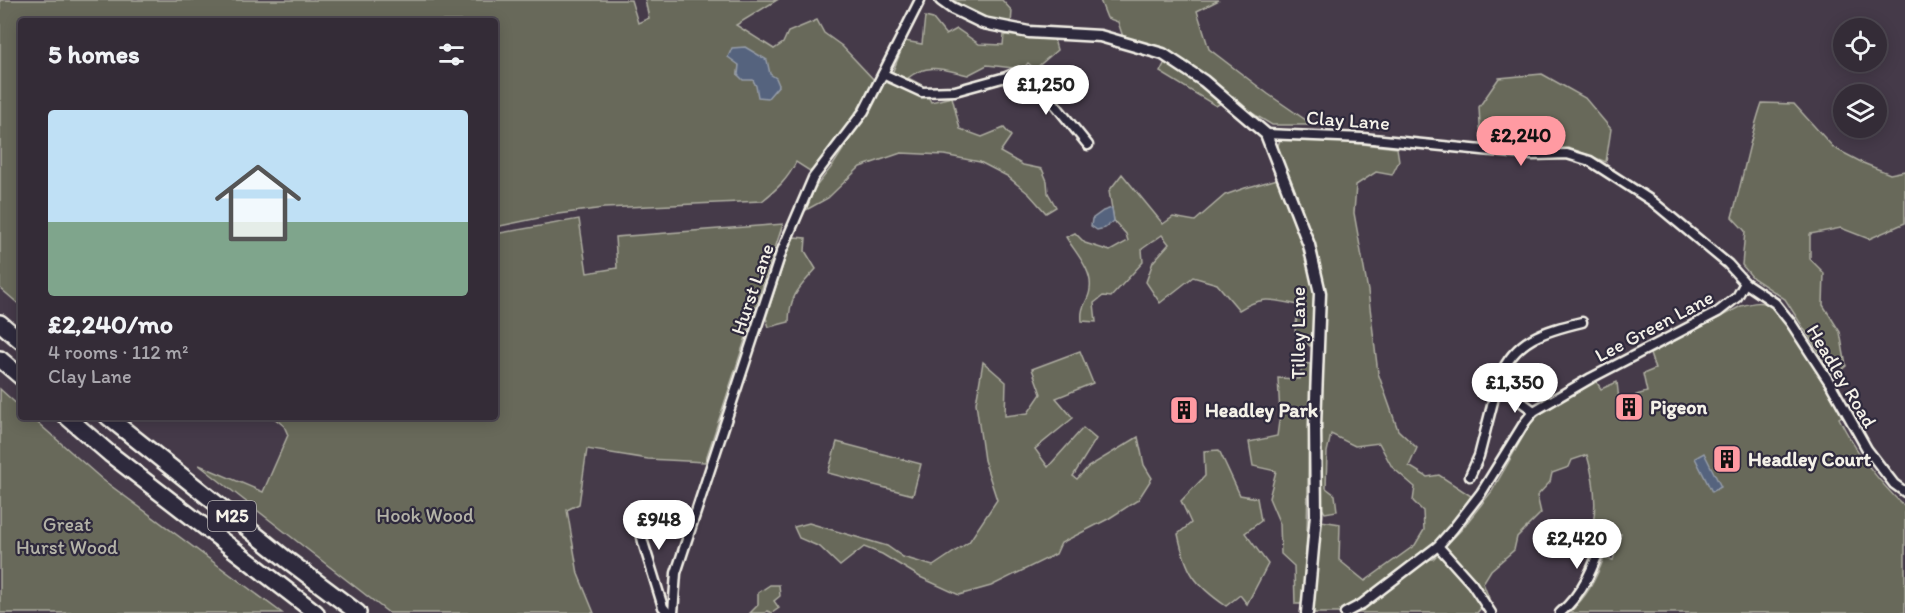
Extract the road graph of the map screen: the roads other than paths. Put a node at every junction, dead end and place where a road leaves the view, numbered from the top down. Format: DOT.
graph roads {
  1 [pos="921,0"];
  2 [pos="941,0"];
  3 [pos="883,74"];
  4 [pos="1266,134"];
  5 [pos="1088,145"];
  6 [pos="1745,283"];
  7 [pos="0,322"];
  8 [pos="1582,322"];
  9 [pos="18,338"];
  10 [pos="0,359"];
  11 [pos="18,374"];
  12 [pos="1499,378"];
  13 [pos="1534,411"];
  14 [pos="71,420"];
  15 [pos="112,420"];
  16 [pos="1470,476"];
  17 [pos="1905,492"];
  18 [pos="691,523"];
  19 [pos="1605,535"];
  20 [pos="1438,546"];
  21 [pos="316,613"];
  22 [pos="358,613"];
  23 [pos="668,613"];
  24 [pos="673,613"];
  25 [pos="1307,613"];
  26 [pos="1345,613"];
  27 [pos="1491,613"];
  28 [pos="1560,613"];
  1 -- 3 [label="street, Hurst Lane"];
  2 -- 4 [label="street"];
  3 -- 5 [label="street"];
  3 -- 18 [label="street, Hurst Lane"];
  4 -- 6 [label="street, Clay Lane"];
  4 -- 25 [label="street, Tilley Lane"];
  6 -- 13 [label="street, Lee Green Lane"];
  6 -- 17 [label="street, Headley Road"];
  7 -- 9 [label="highway"];
  8 -- 12 [label="street"];
  10 -- 11 [label="highway"];
  12 -- 13 [label="street"];
  12 -- 16 [label="street"];
  13 -- 20 [label="street, Lee Green Lane"];
  14 -- 21 [label="highway, M25"];
  15 -- 22 [label="highway, M25"];
  18 -- 23 [label="street"];
  18 -- 24 [label="street, Hurst Lane"];
  19 -- 28 [label="street"];
  20 -- 26 [label="street, Lee Green Lane"];
  20 -- 27 [label="street"];
}
